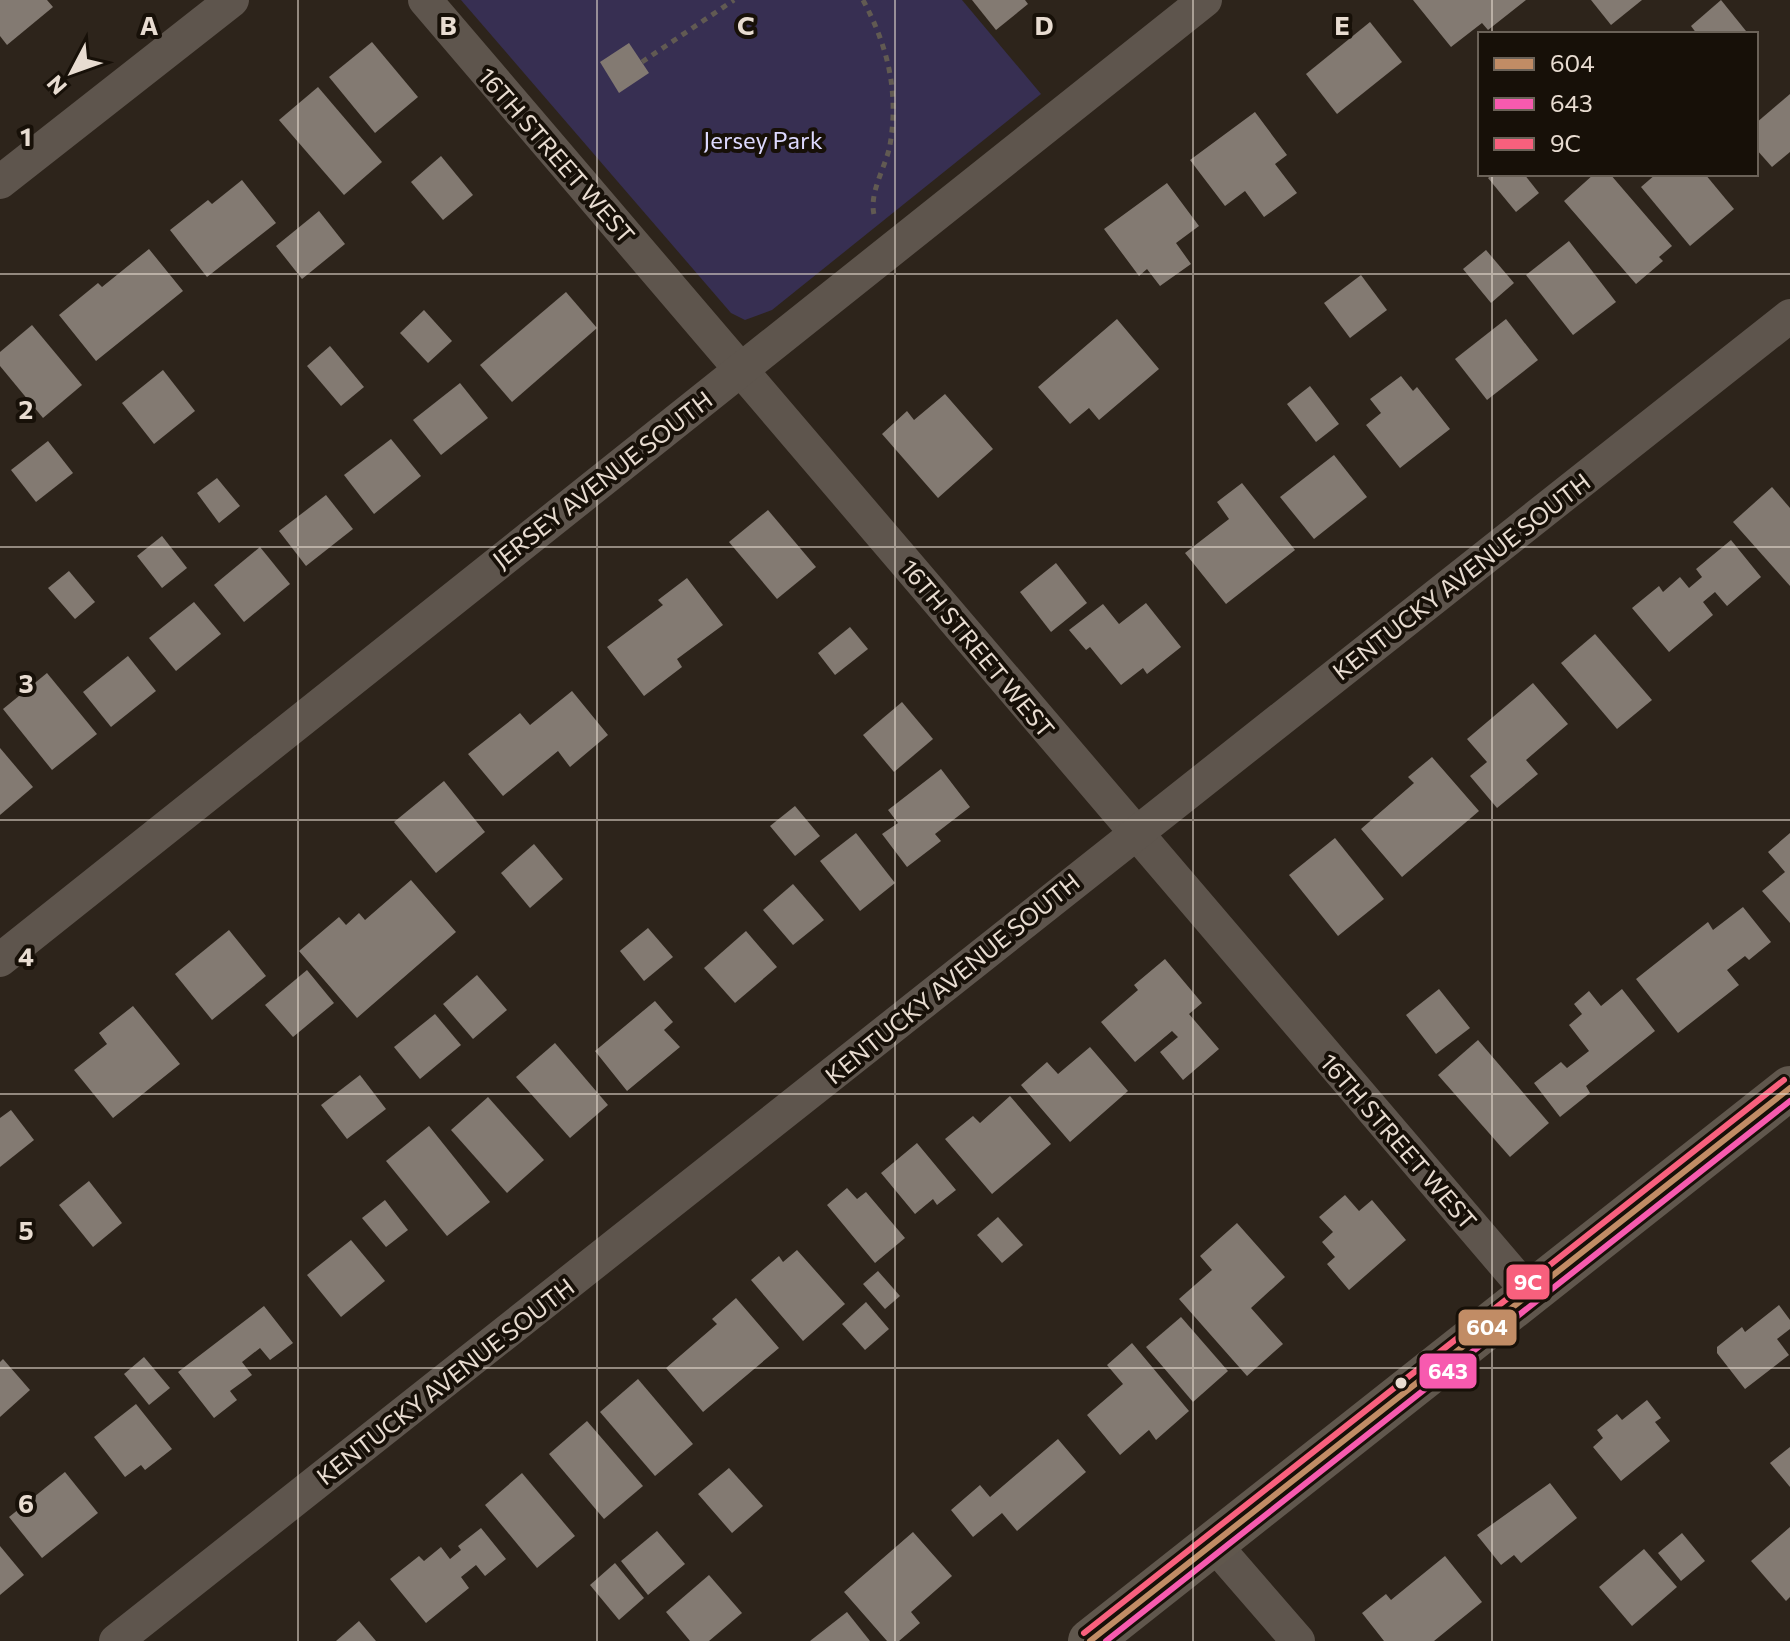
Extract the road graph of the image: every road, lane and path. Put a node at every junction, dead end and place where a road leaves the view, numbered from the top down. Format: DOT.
graph roads {
  1 [pos="232,0"];
  2 [pos="425,0"];
  3 [pos="734,0"];
  4 [pos="863,0"];
  5 [pos="1205,0"];
  6 [pos="642,62"];
  7 [pos="0,182"];
  8 [pos="887,253"];
  9 [pos="1790,316"];
  10 [pos="741,369"];
  11 [pos="1135,832"];
  12 [pos="0,960"];
  13 [pos="1790,1088"];
  14 [pos="1531,1295"];
  15 [pos="1213,1543"];
  16 [pos="116,1641"];
  17 [pos="1090,1641"];
  18 [pos="1298,1641"];
  1 -- 7 [label="street"];
  2 -- 10 [label="street, 16TH STREET WEST"];
  3 -- 6 [label="path"];
  4 -- 8 [label="path"];
  5 -- 8 [label="street, JERSEY AVENUE SOUTH"];
  8 -- 10 [label="street, JERSEY AVENUE SOUTH"];
  9 -- 11 [label="street, KENTUCKY AVENUE SOUTH"];
  10 -- 11 [label="street, 16TH STREET WEST"];
  10 -- 12 [label="street, JERSEY AVENUE SOUTH"];
  11 -- 14 [label="street, 16TH STREET WEST"];
  11 -- 16 [label="street, KENTUCKY AVENUE SOUTH"];
  13 -- 14 [label="main road"];
  14 -- 15 [label="main road"];
  15 -- 17 [label="main road"];
  15 -- 18 [label="street"];
}
